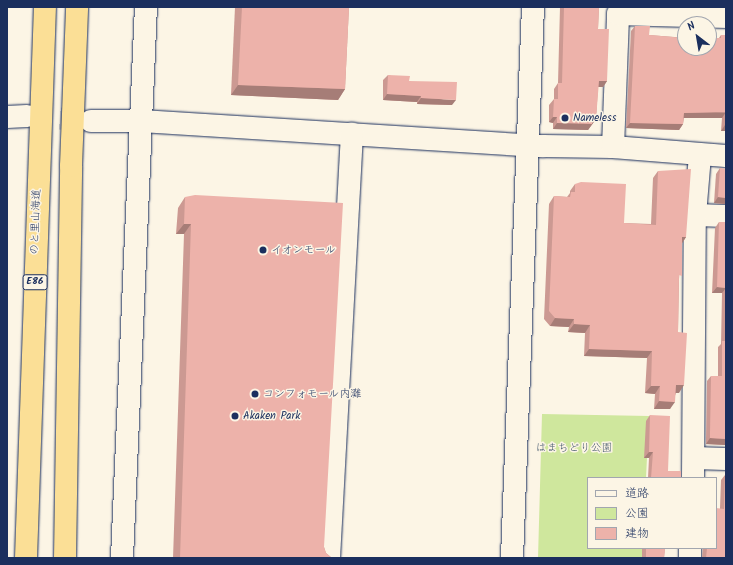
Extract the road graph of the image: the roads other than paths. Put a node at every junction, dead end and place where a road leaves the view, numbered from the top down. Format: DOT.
graph roads {
  1 [pos="45,7"];
  2 [pos="77,7"];
  3 [pos="146,7"];
  4 [pos="533,7"];
  5 [pos="618,10"];
  6 [pos="726,17"];
  7 [pos="91,121"];
  8 [pos="141,121"];
  9 [pos="352,134"];
  10 [pos="526,145"];
  11 [pos="613,147"];
  12 [pos="700,155"];
  13 [pos="726,156"];
  14 [pos="696,215"];
  15 [pos="726,216"];
  16 [pos="726,459"];
  17 [pos="694,468"];
  18 [pos="26,558"];
  19 [pos="65,558"];
  20 [pos="122,558"];
  21 [pos="329,558"];
  22 [pos="512,558"];
  1 -- 18 [label="highway, のと里山海道 / E86"];
  2 -- 19 [label="highway"];
  3 -- 8 [label="street"];
  4 -- 10 [label="street"];
  5 -- 6 [label="street"];
  5 -- 11 [label="street"];
  7 -- 8 [label="street"];
  8 -- 9 [label="street"];
  8 -- 20 [label="street"];
  9 -- 10 [label="street"];
  9 -- 21 [label="street"];
  10 -- 11 [label="street"];
  10 -- 22 [label="street"];
  11 -- 12 [label="street"];
  12 -- 13 [label="street"];
  12 -- 14 [label="street"];
  14 -- 15 [label="street"];
  14 -- 17 [label="street"];
  16 -- 17 [label="street"];
}
